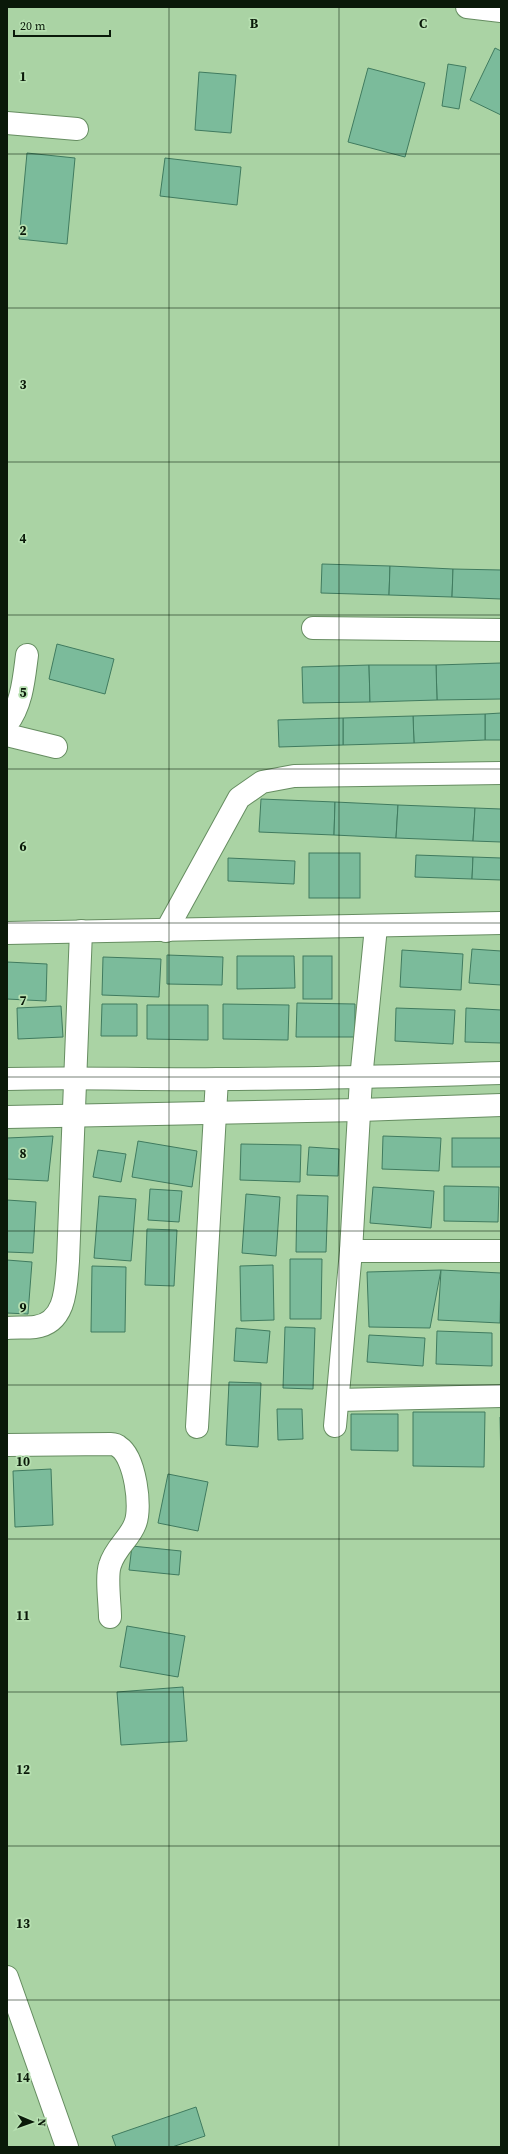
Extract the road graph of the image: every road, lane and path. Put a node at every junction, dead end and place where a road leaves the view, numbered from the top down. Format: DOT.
graph roads {
  1 [pos="467,7"];
  2 [pos="501,11"];
  3 [pos="7,123"];
  4 [pos="77,129"];
  5 [pos="313,628"];
  6 [pos="501,630"];
  7 [pos="27,655"];
  8 [pos="7,724"];
  9 [pos="7,735"];
  10 [pos="56,747"];
  11 [pos="501,774"];
  12 [pos="501,923"];
  13 [pos="376,926"];
  14 [pos="81,931"];
  15 [pos="166,931"];
  16 [pos="7,933"];
  17 [pos="501,1073"];
  18 [pos="76,1077"];
  19 [pos="361,1078"];
  20 [pos="7,1079"];
  21 [pos="217,1079"];
  22 [pos="501,1105"];
  23 [pos="360,1110"];
  24 [pos="215,1113"];
  25 [pos="74,1115"];
  26 [pos="7,1117"];
  27 [pos="501,1251"];
  28 [pos="350,1252"];
  29 [pos="7,1328"];
  30 [pos="501,1396"];
  31 [pos="338,1400"];
  32 [pos="335,1426"];
  33 [pos="197,1427"];
  34 [pos="7,1445"];
  35 [pos="110,1617"];
  36 [pos="7,1977"];
  37 [pos="68,2147"];
  1 -- 2 [label="street"];
  3 -- 4 [label="street"];
  5 -- 6 [label="street"];
  7 -- 8 [label="street"];
  9 -- 10 [label="street"];
  11 -- 15 [label="street"];
  12 -- 13 [label="street"];
  13 -- 15 [label="street"];
  13 -- 19 [label="street"];
  14 -- 15 [label="street"];
  14 -- 16 [label="street"];
  14 -- 18 [label="street"];
  17 -- 19 [label="street"];
  18 -- 20 [label="street"];
  18 -- 21 [label="street"];
  18 -- 25 [label="street"];
  19 -- 21 [label="street"];
  19 -- 23 [label="street"];
  21 -- 24 [label="street"];
  22 -- 23 [label="street"];
  23 -- 24 [label="street"];
  23 -- 28 [label="street"];
  24 -- 25 [label="street"];
  24 -- 33 [label="street"];
  25 -- 26 [label="street"];
  25 -- 29 [label="street"];
  27 -- 28 [label="street"];
  28 -- 31 [label="street"];
  30 -- 31 [label="street"];
  31 -- 32 [label="street"];
  34 -- 35 [label="street"];
  36 -- 37 [label="street"];
}
